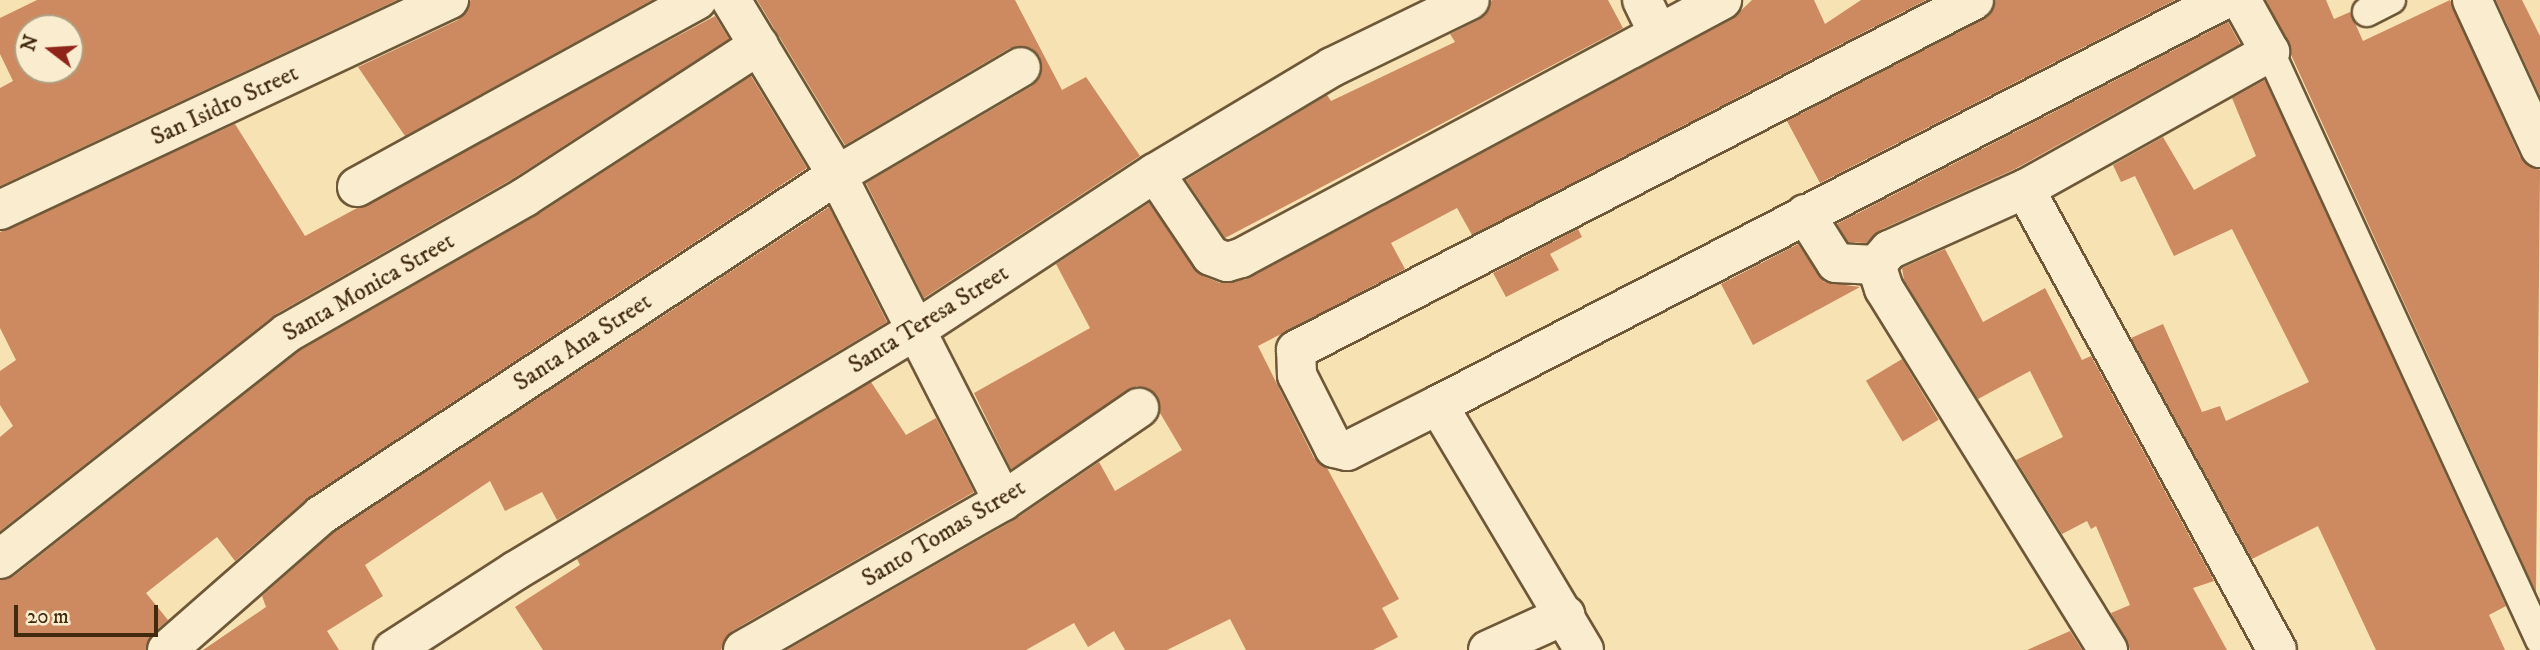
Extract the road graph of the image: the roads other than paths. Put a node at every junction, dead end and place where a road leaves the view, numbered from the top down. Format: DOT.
graph roads {
  1 [pos="449,0"];
  2 [pos="698,0"];
  3 [pos="731,0"];
  4 [pos="1471,0"];
  5 [pos="1722,0"];
  6 [pos="1974,0"];
  7 [pos="2223,0"];
  8 [pos="2241,0"];
  9 [pos="2472,0"];
  10 [pos="1650,17"];
  11 [pos="759,45"];
  12 [pos="2270,52"];
  13 [pos="1021,67"];
  14 [pos="2540,148"];
  15 [pos="1155,173"];
  16 [pos="837,175"];
  17 [pos="357,187"];
  18 [pos="2025,189"];
  19 [pos="0,210"];
  20 [pos="1805,214"];
  21 [pos="1877,265"];
  22 [pos="919,328"];
  23 [pos="1438,405"];
  24 [pos="1139,408"];
  25 [pos="1003,501"];
  26 [pos="0,559"];
  27 [pos="1565,615"];
  28 [pos="2540,640"];
  29 [pos="167,650"];
  30 [pos="393,650"];
  31 [pos="743,650"];
  32 [pos="1488,650"];
  33 [pos="1584,650"];
  34 [pos="2108,650"];
  35 [pos="2277,650"];
  1 -- 19 [label="street, San Isidro Street"];
  2 -- 17 [label="street"];
  3 -- 11 [label="street"];
  4 -- 15 [label="street, Santa Teresa Street"];
  5 -- 10 [label="street"];
  6 -- 23 [label="street"];
  7 -- 20 [label="street"];
  8 -- 12 [label="street"];
  9 -- 14 [label="street"];
  10 -- 15 [label="street"];
  11 -- 16 [label="street"];
  11 -- 26 [label="street, Santa Monica Street"];
  12 -- 18 [label="street"];
  12 -- 28 [label="lane"];
  13 -- 16 [label="street, Santa Ana Street"];
  15 -- 22 [label="street, Santa Teresa Street"];
  16 -- 22 [label="street"];
  16 -- 29 [label="street, Santa Ana Street"];
  18 -- 21 [label="street"];
  18 -- 35 [label="street"];
  20 -- 21 [label="street"];
  20 -- 23 [label="street"];
  21 -- 34 [label="street"];
  22 -- 25 [label="street"];
  22 -- 30 [label="street, Santa Teresa Street"];
  23 -- 27 [label="street"];
  24 -- 25 [label="street, Santo Tomas Street"];
  25 -- 31 [label="street, Santo Tomas Street"];
  27 -- 32 [label="street"];
  27 -- 33 [label="street"];
}
